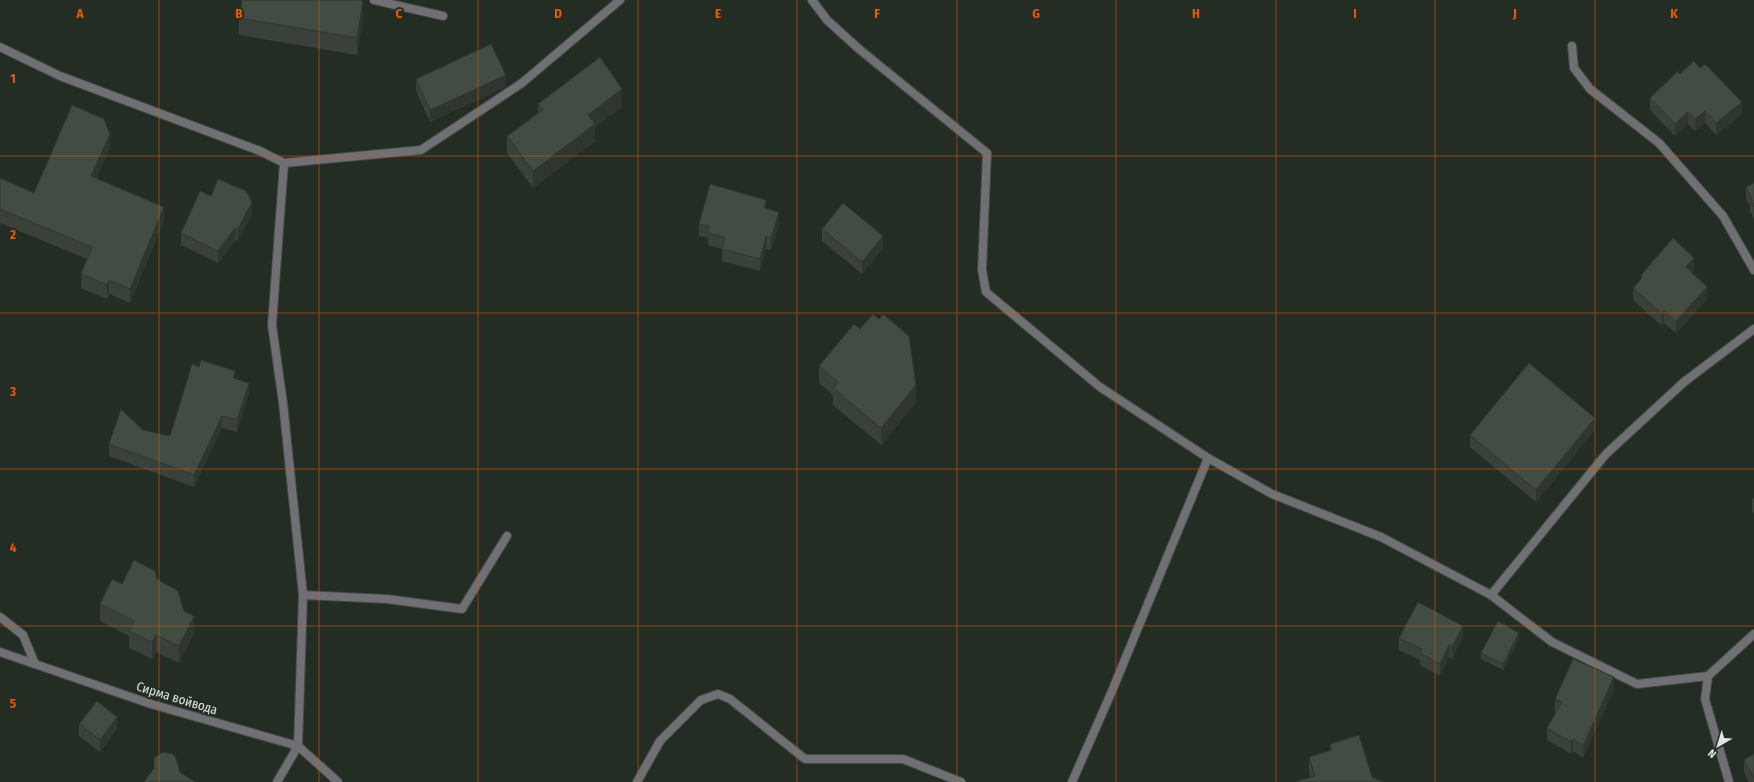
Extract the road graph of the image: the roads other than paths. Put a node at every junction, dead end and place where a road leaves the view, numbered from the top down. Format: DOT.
graph roads {
  1 [pos="374,0"];
  2 [pos="620,0"];
  3 [pos="812,0"];
  4 [pos="443,16"];
  5 [pos="1572,46"];
  6 [pos="0,47"];
  7 [pos="284,163"];
  8 [pos="1754,270"];
  9 [pos="1754,329"];
  10 [pos="1208,458"];
  11 [pos="507,536"];
  12 [pos="303,595"];
  13 [pos="1491,595"];
  14 [pos="0,617"];
  15 [pos="1754,634"];
  16 [pos="0,652"];
  17 [pos="35,664"];
  18 [pos="1708,676"];
  19 [pos="298,746"];
  20 [pos="277,782"];
  21 [pos="338,782"];
  22 [pos="638,782"];
  23 [pos="961,782"];
  24 [pos="1072,782"];
  25 [pos="1729,782"];
  1 -- 4 [label="street"];
  2 -- 7 [label="street"];
  3 -- 10 [label="street"];
  5 -- 8 [label="street"];
  6 -- 7 [label="street"];
  7 -- 12 [label="street"];
  9 -- 13 [label="street"];
  10 -- 13 [label="street"];
  10 -- 24 [label="street"];
  11 -- 12 [label="street"];
  12 -- 19 [label="street"];
  13 -- 18 [label="street"];
  14 -- 17 [label="street"];
  15 -- 18 [label="street"];
  16 -- 17 [label="street, Сирма войвода"];
  17 -- 19 [label="street, Сирма войвода"];
  18 -- 25 [label="street"];
  19 -- 20 [label="street"];
  19 -- 21 [label="street, Сирма войвода"];
  22 -- 23 [label="street"];
}
